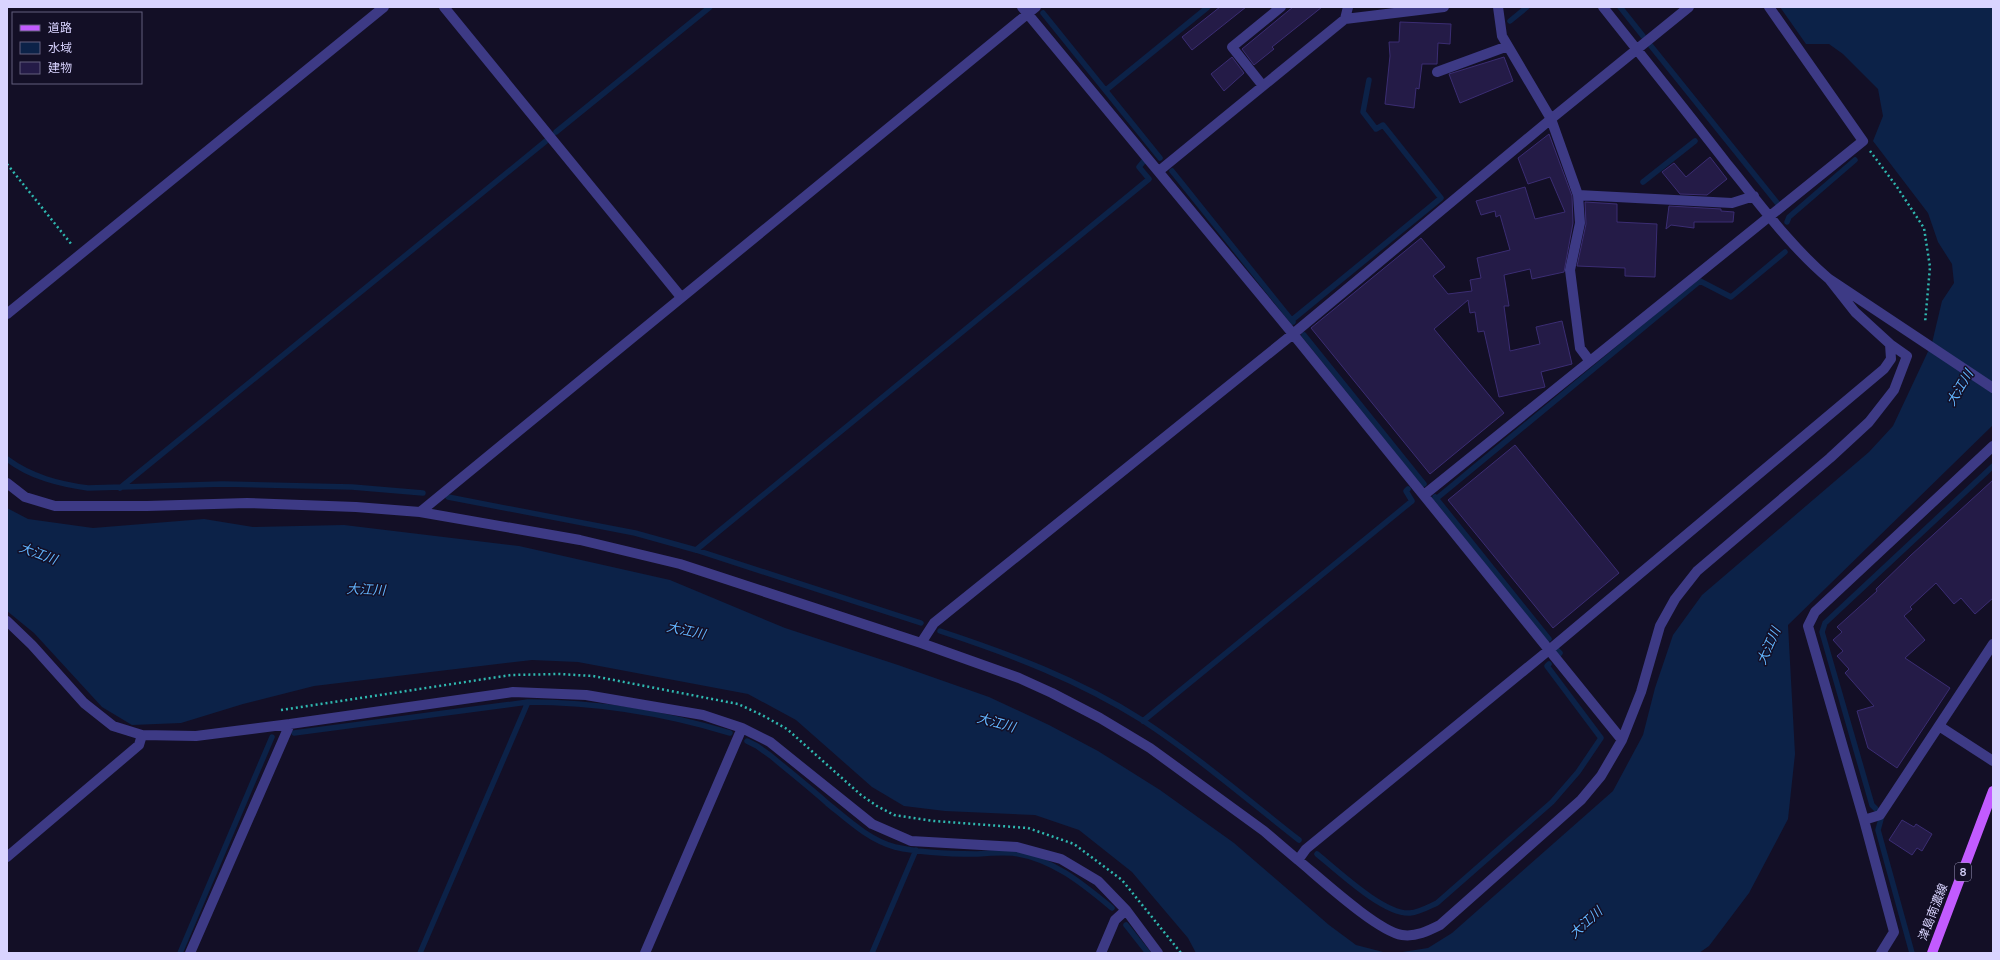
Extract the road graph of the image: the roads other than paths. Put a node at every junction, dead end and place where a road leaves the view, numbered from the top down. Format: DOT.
graph roads {
  1 [pos="384,7"];
  2 [pos="444,7"];
  3 [pos="1036,7"];
  4 [pos="1281,7"];
  5 [pos="1348,7"];
  6 [pos="1444,7"];
  7 [pos="1498,7"];
  8 [pos="1603,7"];
  9 [pos="1689,7"];
  10 [pos="1769,7"];
  11 [pos="1025,10"];
  12 [pos="1345,19"];
  13 [pos="1508,46"];
  14 [pos="1636,49"];
  15 [pos="1437,72"];
  16 [pos="1263,86"];
  17 [pos="1551,119"];
  18 [pos="1159,171"];
  19 [pos="1578,195"];
  20 [pos="1754,196"];
  21 [pos="1770,216"];
  22 [pos="1828,279"];
  23 [pos="682,297"];
  24 [pos="7,314"];
  25 [pos="1293,334"];
  26 [pos="1890,344"];
  27 [pos="1589,360"];
  28 [pos="1993,388"];
  29 [pos="1993,446"];
  30 [pos="7,483"];
  31 [pos="1424,495"];
  32 [pos="420,512"];
  33 [pos="7,621"];
  34 [pos="921,643"];
  35 [pos="1993,644"];
  36 [pos="1549,650"];
  37 [pos="290,724"];
  38 [pos="1938,726"];
  39 [pos="742,728"];
  40 [pos="142,735"];
  41 [pos="1622,740"];
  42 [pos="1993,761"];
  43 [pos="1993,791"];
  44 [pos="1864,820"];
  45 [pos="7,857"];
  46 [pos="1298,860"];
  47 [pos="1126,910"];
  48 [pos="190,953"];
  49 [pos="645,953"];
  50 [pos="1101,953"];
  51 [pos="1158,953"];
  52 [pos="1881,953"];
  53 [pos="1932,953"];
  1 -- 24 [label="street"];
  2 -- 23 [label="street"];
  3 -- 11 [label="street"];
  4 -- 16 [label="street"];
  5 -- 12 [label="street"];
  6 -- 12 [label="street"];
  7 -- 13 [label="street"];
  8 -- 14 [label="street"];
  9 -- 14 [label="street"];
  10 -- 21 [label="street"];
  11 -- 18 [label="street"];
  11 -- 23 [label="street"];
  12 -- 16 [label="street"];
  13 -- 15 [label="street"];
  13 -- 17 [label="street"];
  14 -- 17 [label="street"];
  14 -- 20 [label="street"];
  16 -- 18 [label="street"];
  17 -- 19 [label="street"];
  17 -- 25 [label="street"];
  18 -- 25 [label="street"];
  19 -- 20 [label="street"];
  19 -- 27 [label="street"];
  20 -- 21 [label="street"];
  21 -- 22 [label="street"];
  21 -- 27 [label="street"];
  22 -- 26 [label="street"];
  22 -- 28 [label="street"];
  23 -- 32 [label="street"];
  25 -- 31 [label="street"];
  25 -- 34 [label="street"];
  26 -- 36 [label="street"];
  26 -- 41 [label="street"];
  27 -- 31 [label="street"];
  29 -- 44 [label="street"];
  30 -- 32 [label="street"];
  31 -- 36 [label="street"];
  32 -- 34 [label="street"];
  33 -- 40 [label="street"];
  34 -- 46 [label="street"];
  35 -- 38 [label="street"];
  36 -- 41 [label="street"];
  36 -- 46 [label="street"];
  37 -- 39 [label="street"];
  37 -- 40 [label="street"];
  37 -- 48 [label="street"];
  38 -- 42 [label="street"];
  38 -- 44 [label="street"];
  39 -- 47 [label="street"];
  39 -- 49 [label="street"];
  40 -- 45 [label="street"];
  41 -- 46 [label="street"];
  43 -- 53 [label="main road, 津島南濃線 / 8"];
  44 -- 52 [label="street"];
  47 -- 50 [label="street"];
  47 -- 51 [label="street"];
}
